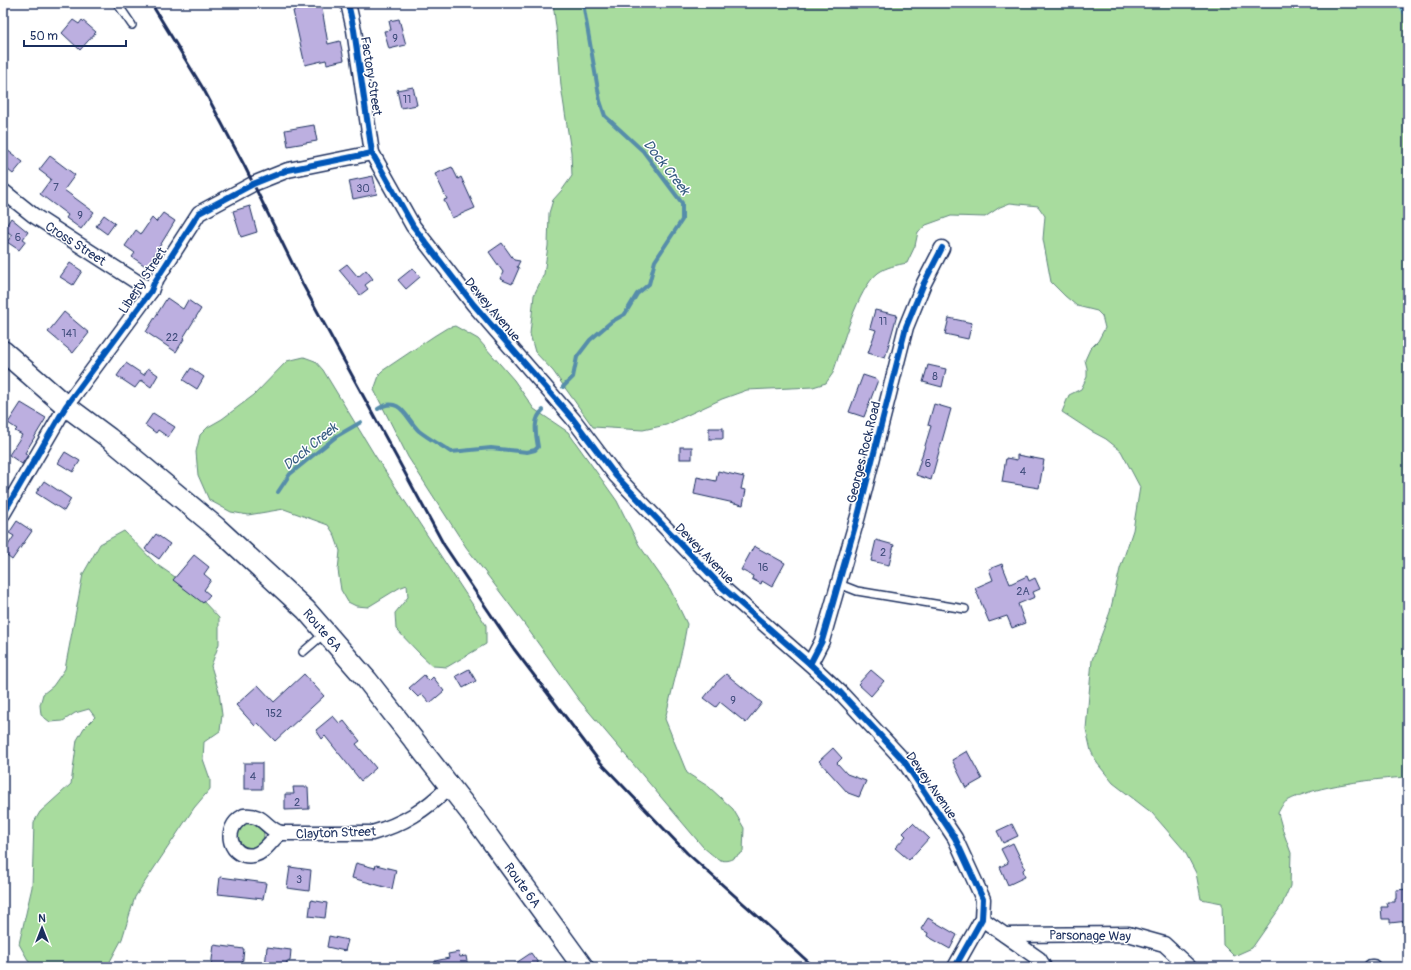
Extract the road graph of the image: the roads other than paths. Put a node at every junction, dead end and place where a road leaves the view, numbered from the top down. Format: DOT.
graph roads {
  1 [pos="117,3"];
  2 [pos="348,3"];
  3 [pos="132,25"];
  4 [pos="372,152"];
  5 [pos="3,191"];
  6 [pos="942,248"];
  7 [pos="150,291"];
  8 [pos="3,351"];
  9 [pos="66,406"];
  10 [pos="5,507"];
  11 [pos="838,584"];
  12 [pos="965,609"];
  13 [pos="326,633"];
  14 [pos="304,652"];
  15 [pos="810,664"];
  16 [pos="449,787"];
  17 [pos="281,833"];
  18 [pos="982,919"];
  19 [pos="1005,935"];
  20 [pos="583,967"];
  21 [pos="955,967"];
  22 [pos="1044,967"];
  23 [pos="1189,967"];
  1 -- 3 [label="lane"];
  2 -- 4 [label="street, Factory Street"];
  4 -- 7 [label="street, Liberty Street"];
  4 -- 15 [label="street, Dewey Avenue"];
  5 -- 7 [label="street, Cross Street"];
  6 -- 11 [label="street, Georges Rock Road"];
  7 -- 9 [label="street, Liberty Street"];
  8 -- 9 [label="main road, Route 6A"];
  9 -- 10 [label="street, Liberty Street"];
  9 -- 13 [label="main road, Route 6A"];
  11 -- 12 [label="lane"];
  11 -- 15 [label="street, Georges Rock Road"];
  13 -- 14 [label="lane"];
  13 -- 16 [label="main road, Route 6A"];
  15 -- 18 [label="street, Dewey Avenue"];
  16 -- 17 [label="street, Clayton Street"];
  16 -- 20 [label="main road, Route 6A"];
  18 -- 19 [label="street"];
  18 -- 21 [label="street, Dewey Avenue"];
  19 -- 22 [label="street"];
  19 -- 23 [label="street, Parsonage Way"];
}
